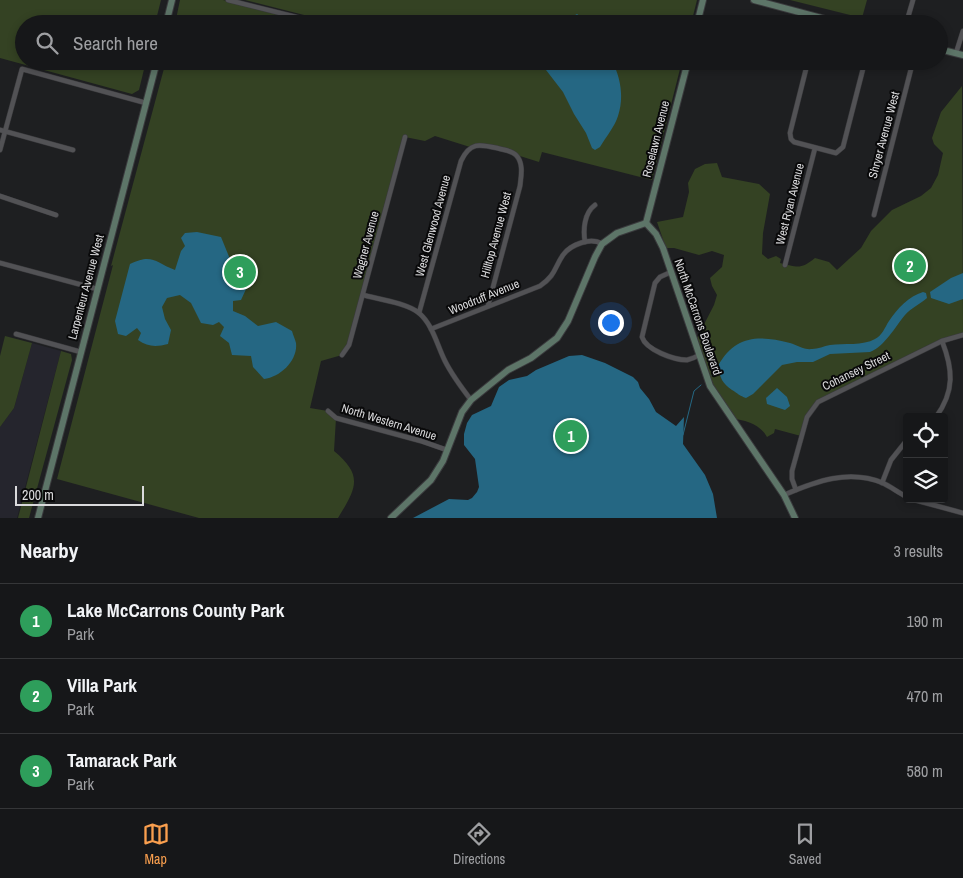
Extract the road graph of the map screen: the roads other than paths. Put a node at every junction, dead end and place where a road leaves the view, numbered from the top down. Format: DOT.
graph roads {
  1 [pos="172,0"];
  2 [pos="228,0"];
  3 [pos="703,0"];
  4 [pos="754,0"];
  5 [pos="913,0"];
  6 [pos="168,15"];
  7 [pos="288,15"];
  8 [pos="699,15"];
  9 [pos="802,15"];
  10 [pos="909,15"];
  11 [pos="963,31"];
  12 [pos="960,54"];
  13 [pos="22,70"];
  14 [pos="26,70"];
  15 [pos="155,70"];
  16 [pos="686,70"];
  17 [pos="806,70"];
  18 [pos="863,70"];
  19 [pos="911,70"];
  20 [pos="146,103"];
  21 [pos="2,130"];
  22 [pos="405,137"];
  23 [pos="815,148"];
  24 [pos="0,150"];
  25 [pos="73,150"];
  26 [pos="521,167"];
  27 [pos="0,196"];
  28 [pos="595,205"];
  29 [pos="56,215"];
  30 [pos="874,215"];
  31 [pos="646,223"];
  32 [pos="585,242"];
  33 [pos="602,244"];
  34 [pos="0,263"];
  35 [pos="785,265"];
  36 [pos="671,272"];
  37 [pos="97,289"];
  38 [pos="363,295"];
  39 [pos="488,306"];
  40 [pos="419,313"];
  41 [pos="431,329"];
  42 [pos="16,334"];
  43 [pos="963,335"];
  44 [pos="942,340"];
  45 [pos="81,352"];
  46 [pos="699,355"];
  47 [pos="342,356"];
  48 [pos="471,400"];
  49 [pos="328,411"];
  50 [pos="938,413"];
  51 [pos="903,445"];
  52 [pos="447,450"];
  53 [pos="882,483"];
  54 [pos="796,490"];
  55 [pos="784,495"];
  56 [pos="903,495"];
  57 [pos="926,503"];
  58 [pos="963,513"];
  59 [pos="38,518"];
  60 [pos="391,518"];
  61 [pos="795,518"];
  1 -- 6 [label="street"];
  2 -- 7 [label="street"];
  3 -- 8 [label="street"];
  4 -- 9 [label="street"];
  5 -- 10 [label="street"];
  11 -- 12 [label="street"];
  13 -- 21 [label="street"];
  14 -- 20 [label="street"];
  15 -- 20 [label="street, Larpenteur Avenue West"];
  16 -- 31 [label="street, Roselawn Avenue"];
  17 -- 23 [label="street"];
  18 -- 23 [label="street"];
  19 -- 30 [label="street, Shryer Avenue West"];
  20 -- 37 [label="street, Larpenteur Avenue West"];
  21 -- 24 [label="street"];
  21 -- 25 [label="street"];
  22 -- 38 [label="street, Wagner Avenue"];
  23 -- 35 [label="street, West Ryan Avenue"];
  26 -- 39 [label="street, Hilltop Avenue West"];
  26 -- 40 [label="street, West Glenwood Avenue"];
  27 -- 29 [label="street"];
  28 -- 32 [label="street"];
  31 -- 33 [label="street"];
  31 -- 36 [label="street, North McCarrons Boulevard"];
  32 -- 33 [label="street"];
  32 -- 39 [label="street, Woodruff Avenue"];
  33 -- 48 [label="street"];
  34 -- 37 [label="street"];
  36 -- 46 [label="street, North McCarrons Boulevard"];
  36 -- 46 [label="street"];
  37 -- 45 [label="street, Larpenteur Avenue West"];
  38 -- 40 [label="street"];
  38 -- 47 [label="street, Wagner Avenue"];
  39 -- 41 [label="street, Woodruff Avenue"];
  40 -- 41 [label="street"];
  41 -- 48 [label="street"];
  42 -- 45 [label="street"];
  43 -- 44 [label="street, Cohansey Street"];
  44 -- 50 [label="street"];
  44 -- 54 [label="street, Cohansey Street"];
  45 -- 59 [label="street, Larpenteur Avenue West"];
  46 -- 55 [label="street, North McCarrons Boulevard"];
  48 -- 52 [label="street"];
  49 -- 52 [label="street, North Western Avenue"];
  51 -- 53 [label="street"];
  52 -- 60 [label="street"];
  53 -- 54 [label="street"];
  53 -- 56 [label="street"];
  54 -- 55 [label="street"];
  55 -- 61 [label="street, North McCarrons Boulevard"];
  57 -- 58 [label="street"];
}
